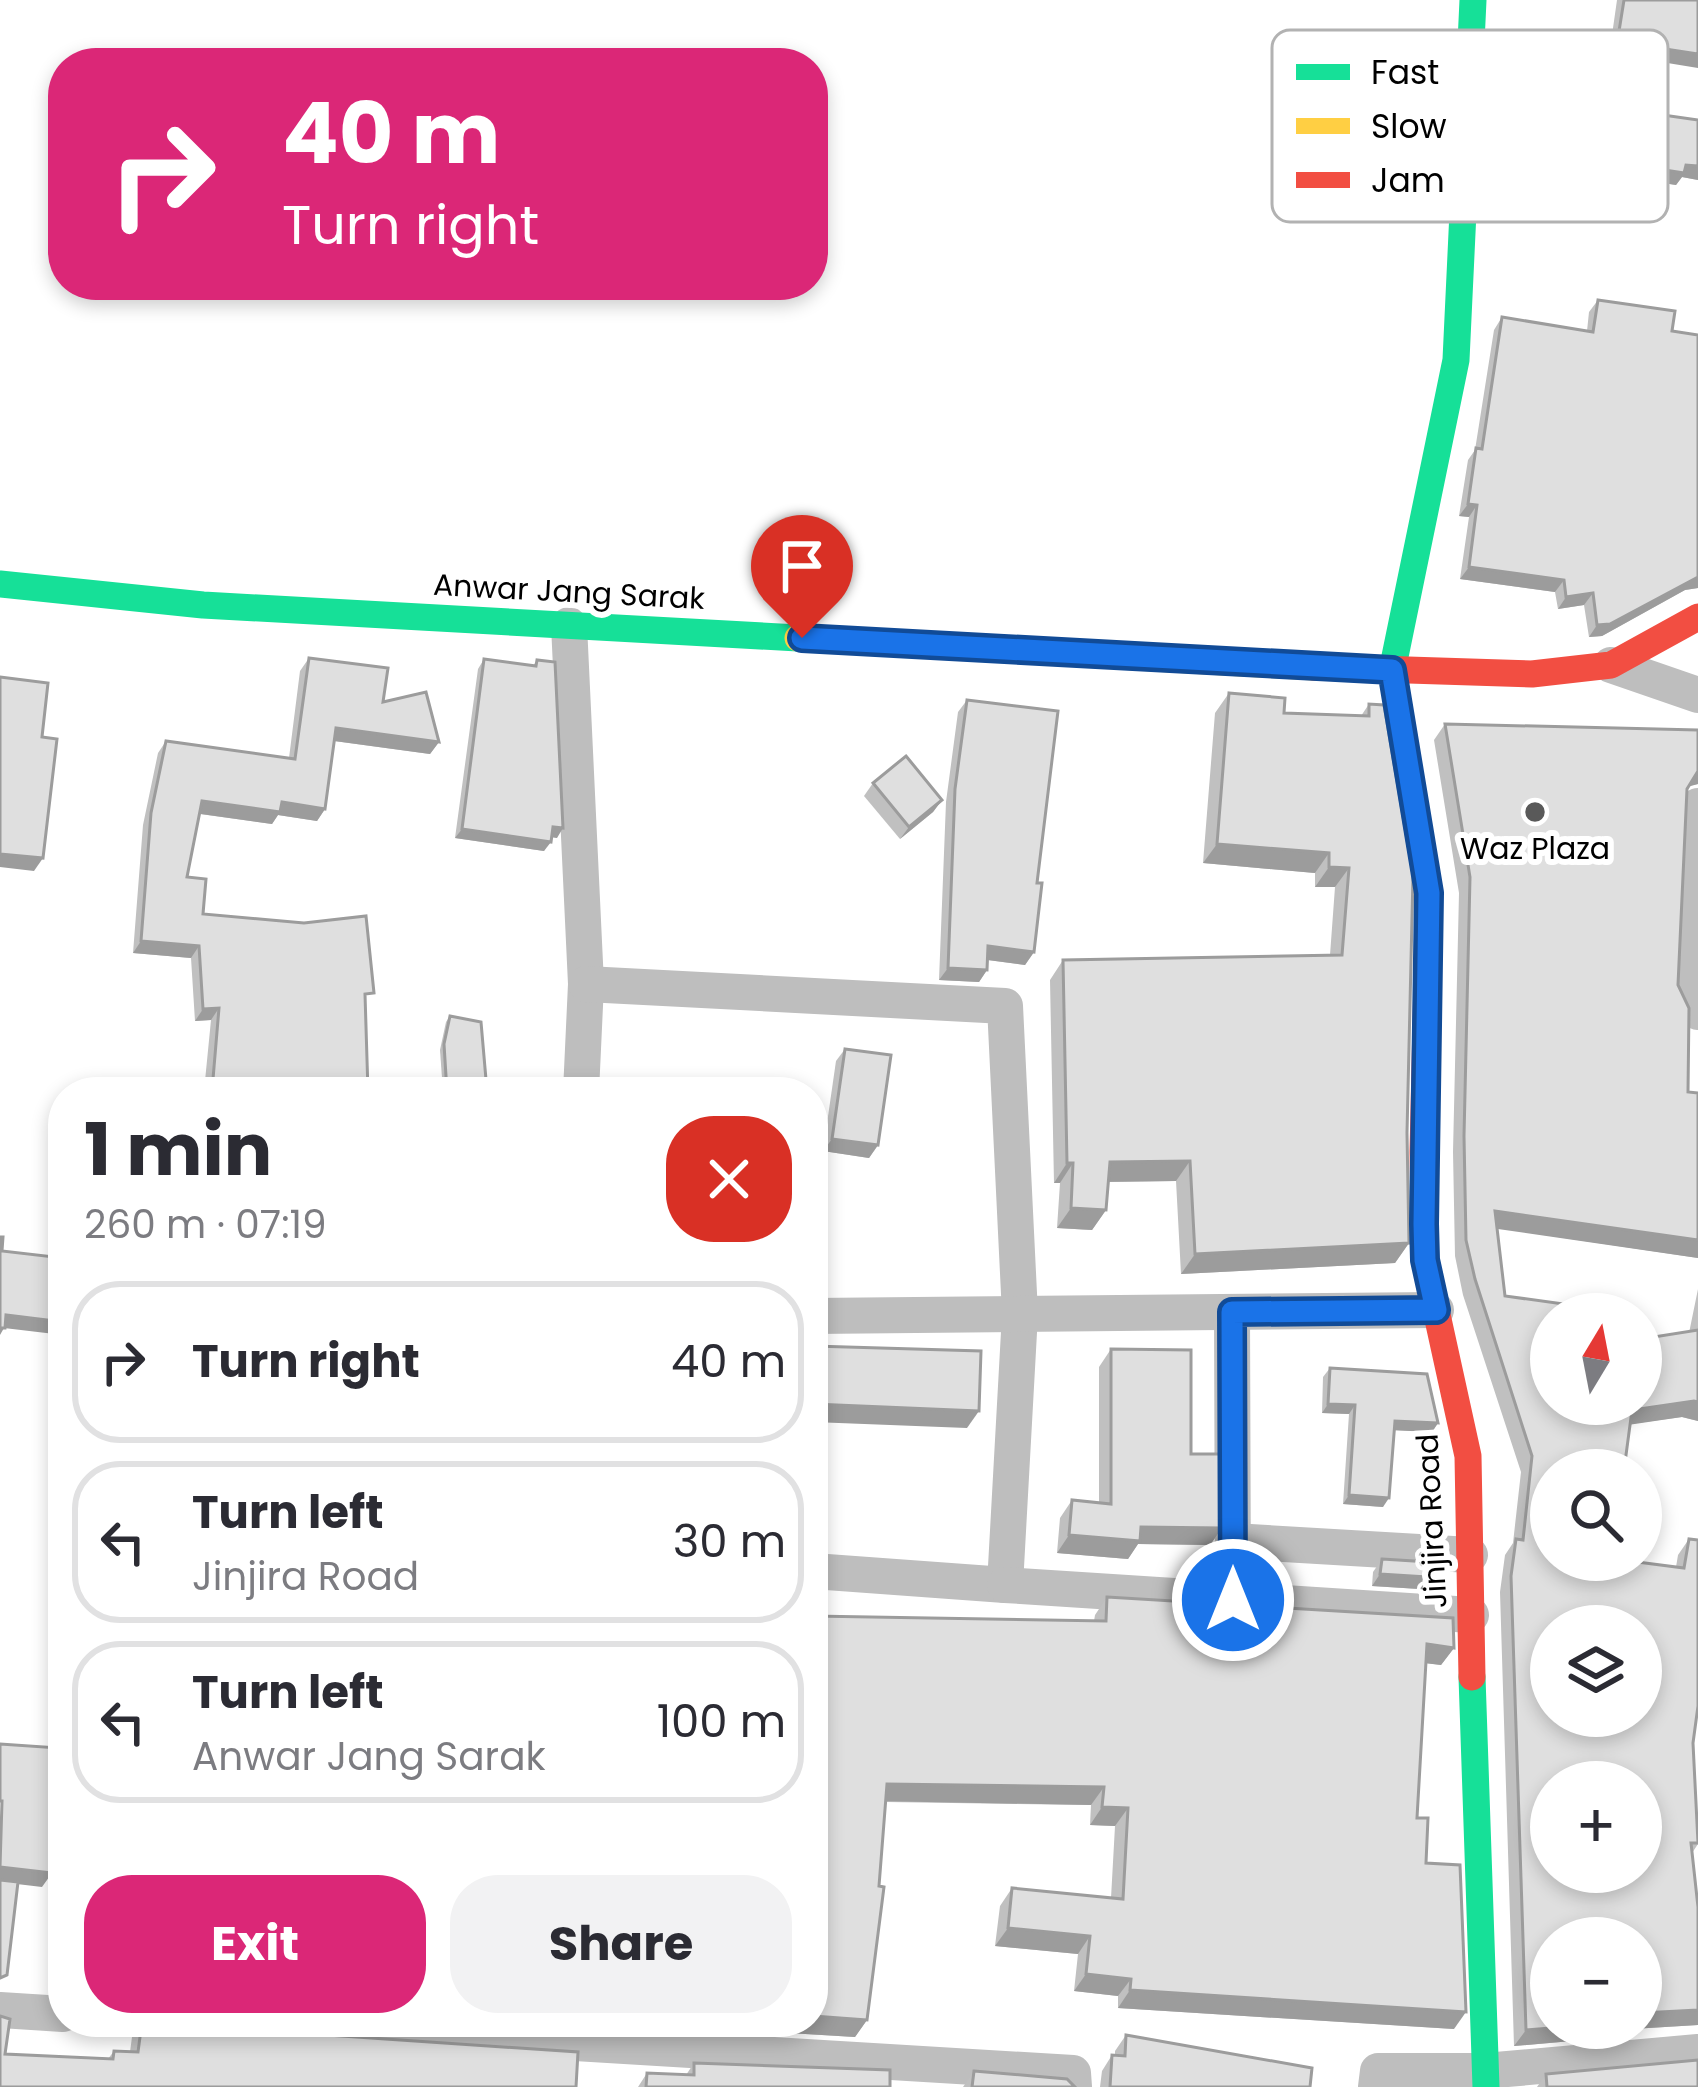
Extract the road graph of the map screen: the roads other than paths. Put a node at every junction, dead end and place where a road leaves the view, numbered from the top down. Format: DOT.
graph roads {
  1 [pos="1473,0"];
  2 [pos="1472,30"];
  3 [pos="1463,222"];
  4 [pos="0,584"];
  5 [pos="1698,617"];
  6 [pos="569,625"];
  7 [pos="1611,665"];
  8 [pos="1392,670"];
  9 [pos="1698,695"];
  10 [pos="1698,806"];
  11 [pos="586,984"];
  12 [pos="1698,1012"];
  13 [pos="582,1077"];
  14 [pos="1436,1310"];
  15 [pos="1232,1312"];
  16 [pos="1020,1314"];
  17 [pos="828,1316"];
  18 [pos="1233,1541"];
  19 [pos="1470,1555"];
  20 [pos="828,1572"];
  21 [pos="1005,1585"];
  22 [pos="1233,1600"];
  23 [pos="1471,1616"];
  24 [pos="0,2010"];
  25 [pos="48,2013"];
  26 [pos="501,2037"];
  27 [pos="1698,2052"];
  28 [pos="1486,2079"];
  29 [pos="1074,2087"];
  30 [pos="1376,2087"];
  1 -- 2 [label="street"];
  3 -- 8 [label="street"];
  4 -- 6 [label="street, Anwar Jang Sarak"];
  5 -- 7 [label="street, Anwar Jang Sarak"];
  6 -- 8 [label="street, Anwar Jang Sarak"];
  6 -- 11 [label="street"];
  7 -- 8 [label="street, Anwar Jang Sarak"];
  7 -- 9 [label="street"];
  8 -- 14 [label="street, Jinjira Road"];
  10 -- 12 [label="street"];
  11 -- 13 [label="street"];
  11 -- 16 [label="street"];
  14 -- 15 [label="street"];
  14 -- 19 [label="street, Jinjira Road"];
  15 -- 16 [label="street"];
  15 -- 18 [label="street"];
  16 -- 17 [label="street"];
  16 -- 21 [label="street"];
  18 -- 19 [label="street"];
  18 -- 22 [label="street"];
  19 -- 23 [label="street, Jinjira Road"];
  20 -- 21 [label="street"];
  21 -- 22 [label="street"];
  22 -- 23 [label="street"];
  23 -- 28 [label="street, Jinjira Road"];
  24 -- 25 [label="street"];
  26 -- 29 [label="street"];
  27 -- 28 [label="street"];
  28 -- 30 [label="street"];
}
